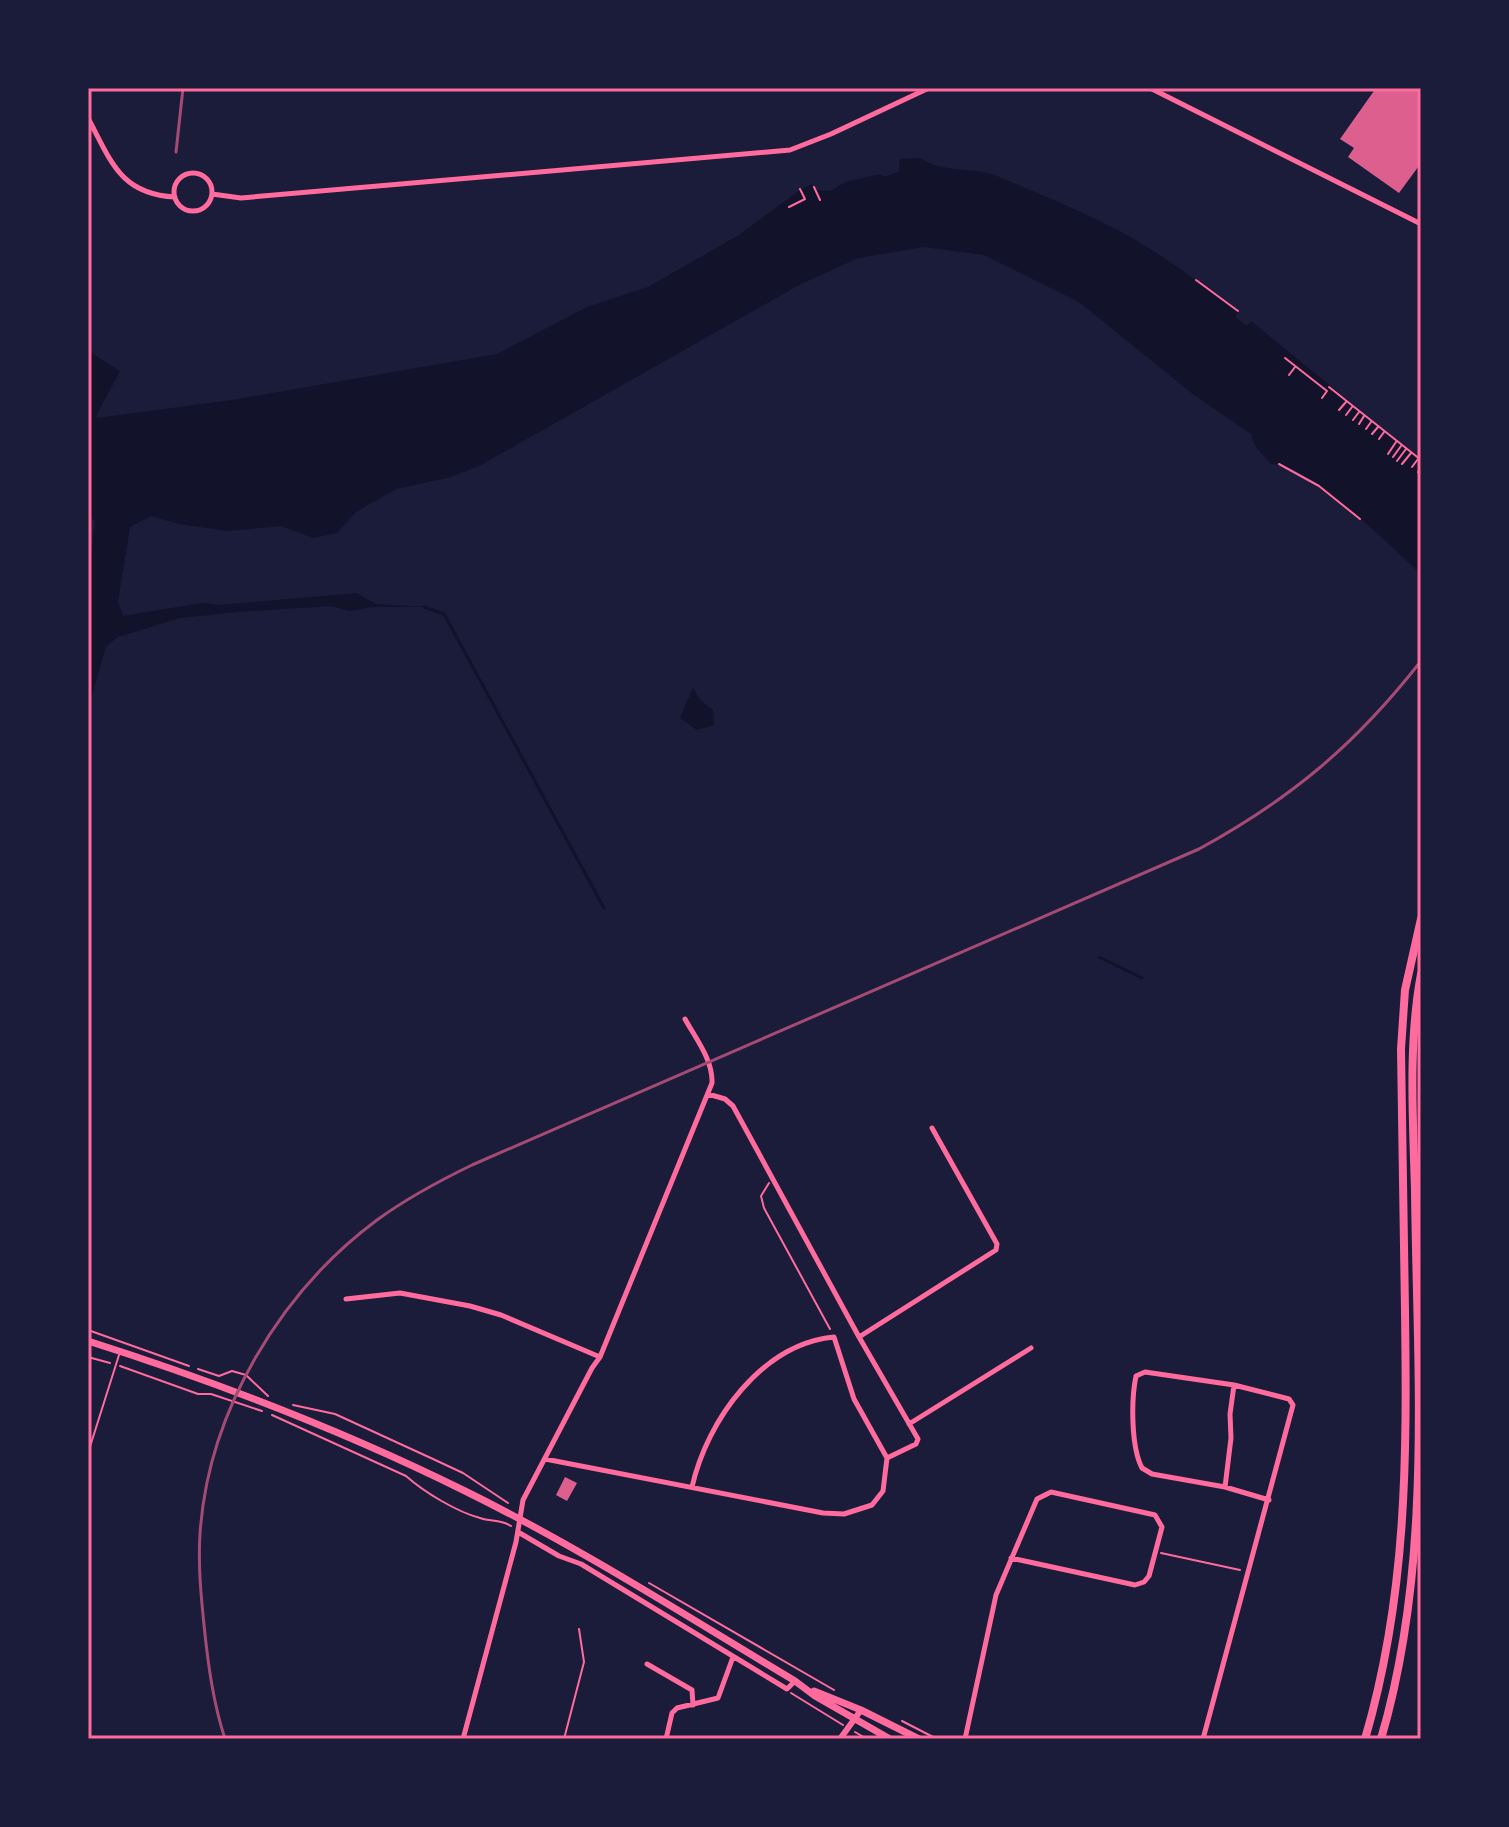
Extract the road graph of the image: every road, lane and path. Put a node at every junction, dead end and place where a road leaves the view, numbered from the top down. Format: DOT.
graph roads {
  1 [pos="929,88"];
  2 [pos="1150,88"];
  3 [pos="88,118"];
  4 [pos="814,187"];
  5 [pos="800,189"];
  6 [pos="212,194"];
  7 [pos="175,197"];
  8 [pos="820,200"];
  9 [pos="789,207"];
  10 [pos="1421,224"];
  11 [pos="1196,280"];
  12 [pos="1238,311"];
  13 [pos="1285,358"];
  14 [pos="1301,361"];
  15 [pos="1296,367"];
  16 [pos="1289,375"];
  17 [pos="1329,388"];
  18 [pos="1322,398"];
  19 [pos="1346,401"];
  20 [pos="1353,406"];
  21 [pos="1339,410"];
  22 [pos="1360,411"];
  23 [pos="1346,415"];
  24 [pos="1365,415"];
  25 [pos="1353,420"];
  26 [pos="1372,421"];
  27 [pos="1359,424"];
  28 [pos="1378,426"];
  29 [pos="1366,429"];
  30 [pos="1385,432"];
  31 [pos="1372,434"];
  32 [pos="1379,439"];
  33 [pos="1397,441"];
  34 [pos="1402,445"];
  35 [pos="1407,448"];
  36 [pos="1412,453"];
  37 [pos="1388,454"];
  38 [pos="1393,457"];
  39 [pos="1420,459"];
  40 [pos="1397,461"];
  41 [pos="1279,464"];
  42 [pos="1402,464"];
  43 [pos="1412,467"];
  44 [pos="1421,468"];
  45 [pos="1418,472"];
  46 [pos="1360,519"];
  47 [pos="1421,919"];
  48 [pos="1421,974"];
  49 [pos="685,1019"];
  50 [pos="708,1094"];
  51 [pos="932,1128"];
  52 [pos="772,1178"];
  53 [pos="346,1299"];
  54 [pos="88,1330"];
  55 [pos="834,1337"];
  56 [pos="859,1337"];
  57 [pos="88,1341"];
  58 [pos="1031,1348"];
  59 [pos="120,1351"];
  60 [pos="88,1357"];
  61 [pos="600,1357"];
  62 [pos="116,1365"];
  63 [pos="1234,1385"];
  64 [pos="277,1400"];
  65 [pos="285,1403"];
  66 [pos="909,1424"];
  67 [pos="88,1453"];
  68 [pos="887,1458"];
  69 [pos="545,1459"];
  70 [pos="463,1473"];
  71 [pos="692,1487"];
  72 [pos="1225,1487"];
  73 [pos="1269,1500"];
  74 [pos="518,1520"];
  75 [pos="518,1532"];
  76 [pos="1156,1551"];
  77 [pos="1011,1558"];
  78 [pos="1249,1572"];
  79 [pos="657,1598"];
  80 [pos="649,1605"];
  81 [pos="579,1629"];
  82 [pos="733,1645"];
  83 [pos="723,1651"];
  84 [pos="733,1657"];
  85 [pos="647,1664"];
  86 [pos="798,1683"];
  87 [pos="787,1689"];
  88 [pos="693,1705"];
  89 [pos="861,1710"];
  90 [pos="834,1719"];
  91 [pos="856,1719"];
  92 [pos="463,1739"];
  93 [pos="564,1739"];
  94 [pos="666,1739"];
  95 [pos="840,1739"];
  96 [pos="890,1739"];
  97 [pos="919,1739"];
  98 [pos="965,1739"];
  99 [pos="1203,1739"];
  100 [pos="1365,1739"];
  101 [pos="1381,1739"];
  1 -- 6 [label="street"];
  2 -- 10 [label="street"];
  3 -- 7 [label="street"];
  4 -- 8 [label="path"];
  5 -- 9 [label="path"];
  6 -- 7 [label="street"];
  6 -- 7 [label="street"];
  11 -- 12 [label="path"];
  13 -- 15 [label="path"];
  14 -- 15 [label="path"];
  15 -- 16 [label="path"];
  15 -- 17 [label="path"];
  17 -- 18 [label="path"];
  17 -- 19 [label="path"];
  19 -- 20 [label="path"];
  19 -- 21 [label="path"];
  20 -- 22 [label="path"];
  20 -- 23 [label="path"];
  22 -- 24 [label="path"];
  22 -- 25 [label="path"];
  24 -- 26 [label="path"];
  24 -- 27 [label="path"];
  26 -- 28 [label="path"];
  26 -- 29 [label="path"];
  28 -- 30 [label="path"];
  28 -- 31 [label="path"];
  30 -- 32 [label="path"];
  30 -- 33 [label="path"];
  33 -- 34 [label="path"];
  33 -- 37 [label="path"];
  34 -- 35 [label="path"];
  34 -- 38 [label="path"];
  35 -- 36 [label="path"];
  35 -- 40 [label="path"];
  36 -- 39 [label="path"];
  36 -- 42 [label="path"];
  39 -- 43 [label="path"];
  41 -- 46 [label="path"];
  44 -- 45 [label="path"];
  47 -- 100 [label="main road"];
  48 -- 101 [label="main road"];
  49 -- 50 [label="street"];
  50 -- 52 [label="street"];
  50 -- 61 [label="street"];
  51 -- 56 [label="street"];
  52 -- 55 [label="path"];
  52 -- 56 [label="street"];
  53 -- 61 [label="street"];
  54 -- 64 [label="path"];
  55 -- 68 [label="street"];
  55 -- 71 [label="street"];
  56 -- 66 [label="street"];
  57 -- 59 [label="main road"];
  58 -- 66 [label="street"];
  59 -- 62 [label="lane"];
  59 -- 74 [label="main road"];
  60 -- 62 [label="path"];
  61 -- 69 [label="street"];
  62 -- 67 [label="lane"];
  62 -- 75 [label="path"];
  63 -- 72 [label="street"];
  63 -- 72 [label="street"];
  63 -- 73 [label="street"];
  65 -- 70 [label="path"];
  66 -- 68 [label="street"];
  68 -- 71 [label="street"];
  69 -- 71 [label="street"];
  69 -- 74 [label="street"];
  72 -- 73 [label="street"];
  73 -- 78 [label="street"];
  74 -- 75 [label="street"];
  74 -- 79 [label="main road"];
  75 -- 80 [label="street"];
  75 -- 92 [label="street"];
  76 -- 77 [label="street"];
  76 -- 77 [label="street"];
  76 -- 78 [label="path"];
  77 -- 98 [label="street"];
  78 -- 99 [label="street"];
  79 -- 80 [label="street"];
  79 -- 82 [label="main road"];
  80 -- 83 [label="street"];
  81 -- 93 [label="lane"];
  82 -- 83 [label="street"];
  82 -- 86 [label="main road"];
  83 -- 84 [label="street"];
  84 -- 87 [label="street"];
  84 -- 88 [label="street"];
  85 -- 88 [label="street"];
  86 -- 87 [label="street"];
  86 -- 89 [label="main road"];
  86 -- 91 [label="main road"];
  87 -- 90 [label="path"];
  88 -- 94 [label="street"];
  89 -- 91 [label="street"];
  89 -- 97 [label="main road"];
  91 -- 95 [label="street"];
  91 -- 96 [label="main road"];
}
